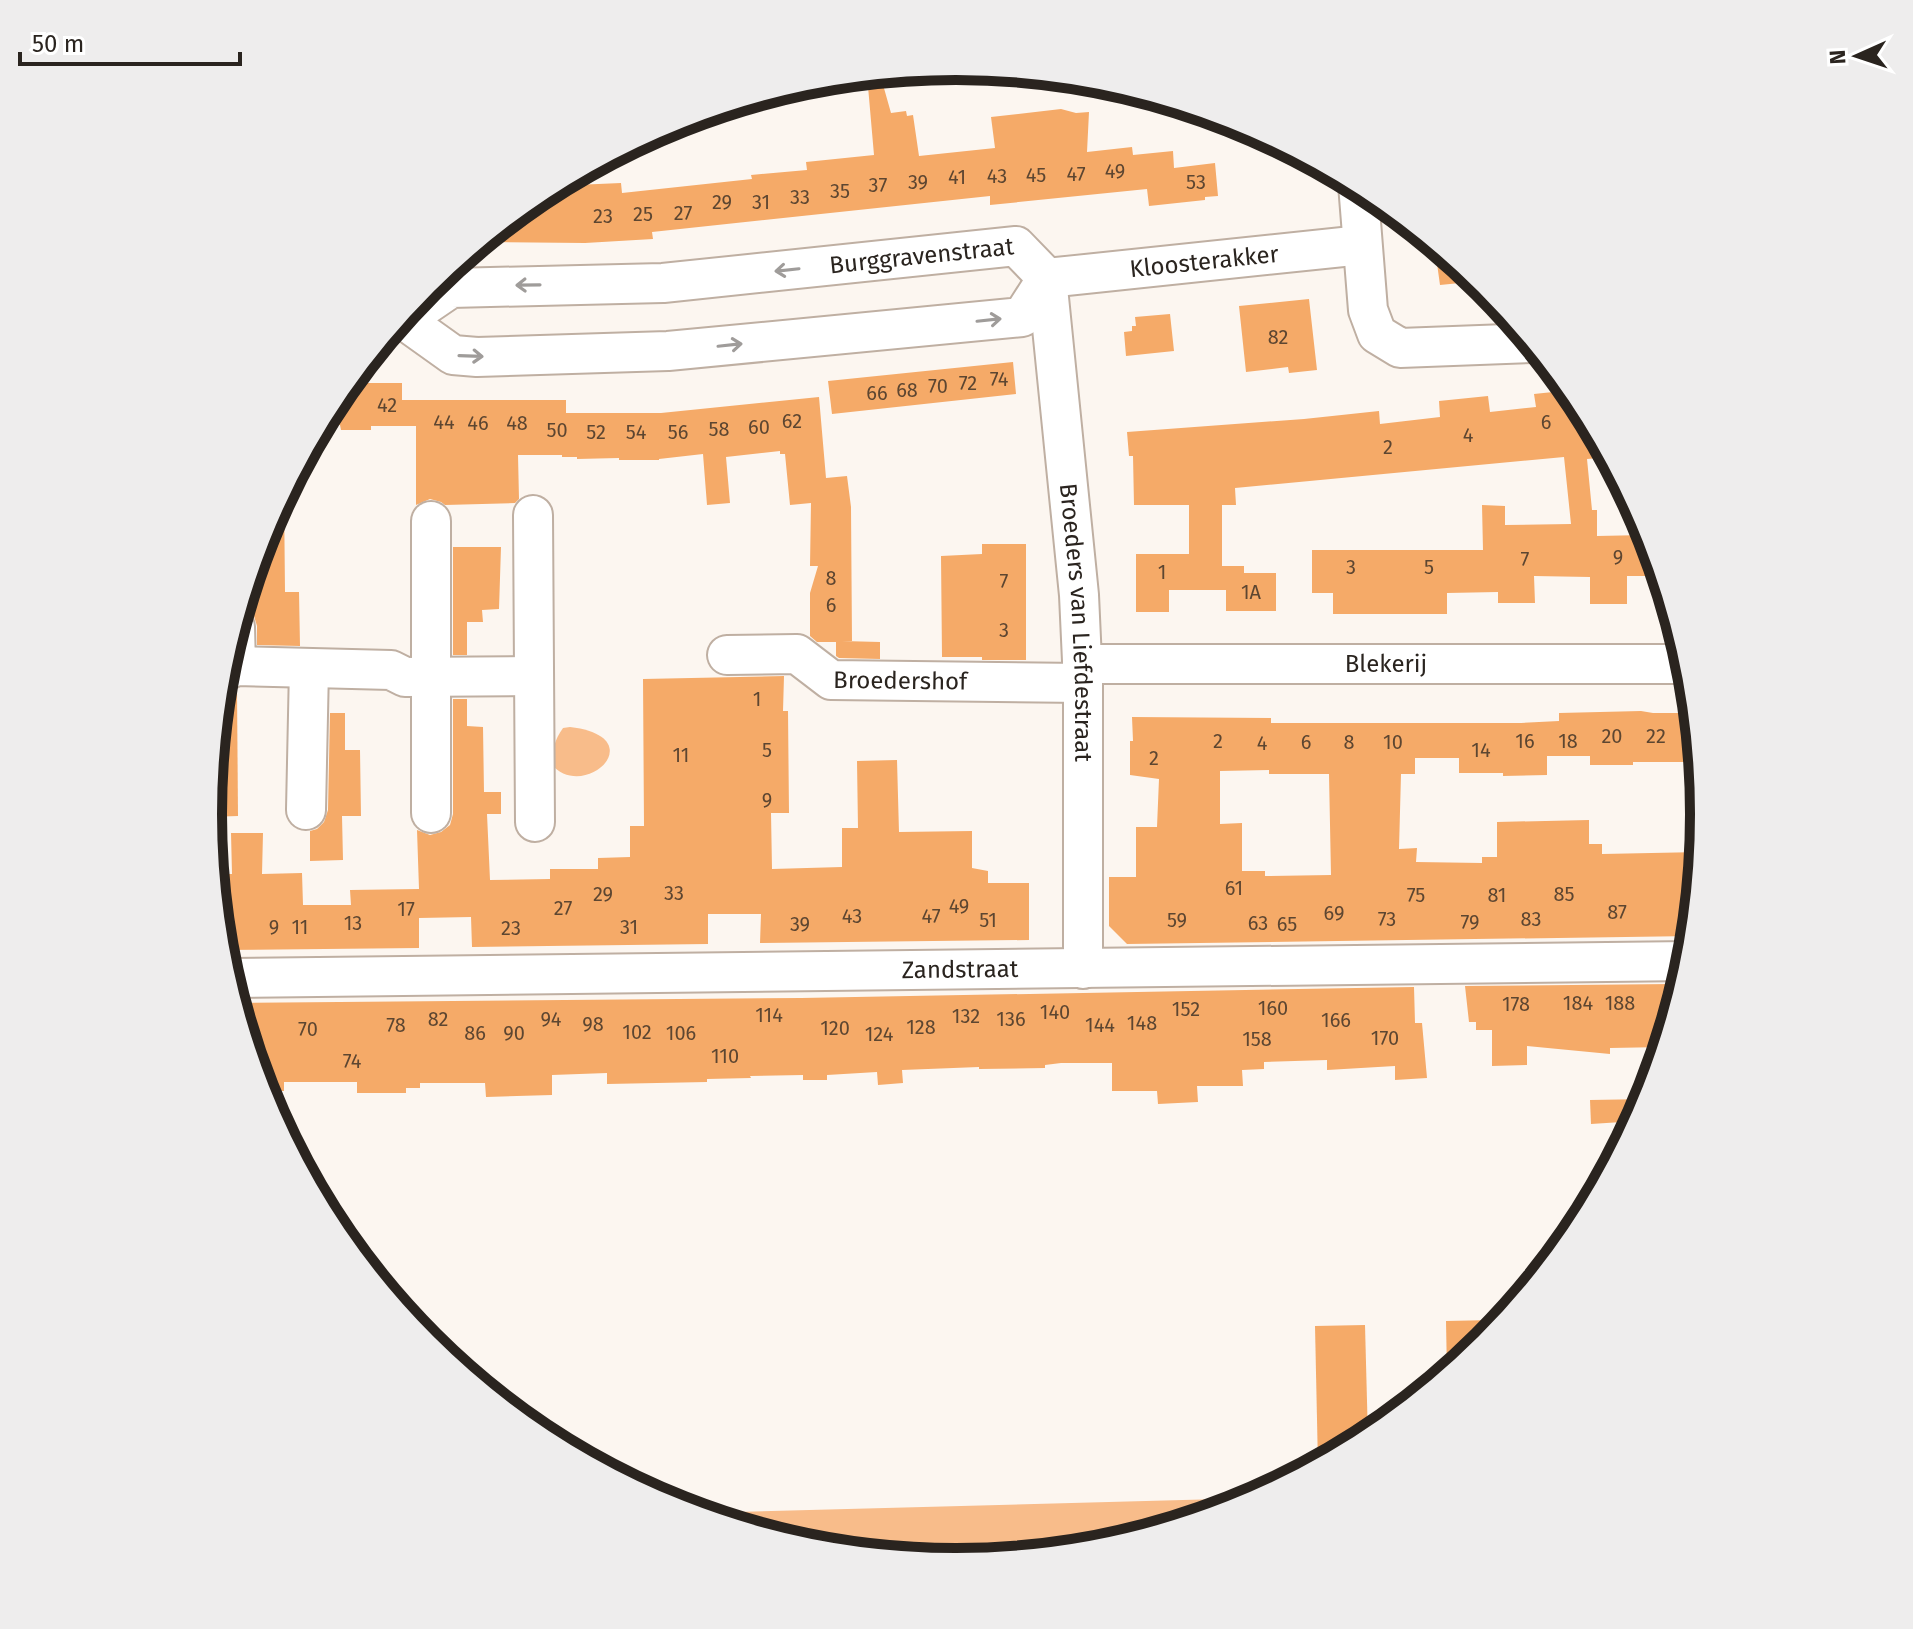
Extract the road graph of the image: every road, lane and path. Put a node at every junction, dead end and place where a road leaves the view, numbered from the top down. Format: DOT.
graph roads {
  1 [pos="1359,200"];
  2 [pos="1362,245"];
  3 [pos="1047,278"];
  4 [pos="432,300"];
  5 [pos="409,325"];
  6 [pos="1520,343"];
  7 [pos="533,515"];
  8 [pos="431,521"];
  9 [pos="727,655"];
  10 [pos="1675,664"];
  11 [pos="309,668"];
  12 [pos="236,670"];
  13 [pos="1082,673"];
  14 [pos="534,676"];
  15 [pos="431,677"];
  16 [pos="306,810"];
  17 [pos="431,813"];
  18 [pos="535,822"];
  19 [pos="1676,961"];
  20 [pos="1083,969"];
  21 [pos="241,978"];
  1 -- 2 [label="street"];
  2 -- 3 [label="street, Kloosterakker"];
  2 -- 6 [label="street"];
  3 -- 4 [label="street, Burggravenstraat, one-way"];
  5 -- 3 [label="street, Burggravenstraat, one-way"];
  3 -- 13 [label="street, Broeders van Liefdestraat"];
  7 -- 14 [label="street"];
  8 -- 15 [label="street"];
  9 -- 13 [label="street, Broedershof"];
  10 -- 13 [label="street, Blekerij"];
  11 -- 12 [label="street"];
  11 -- 15 [label="street"];
  11 -- 16 [label="street"];
  13 -- 20 [label="street, Broeders van Liefdestraat"];
  14 -- 15 [label="street"];
  14 -- 18 [label="street"];
  15 -- 17 [label="street"];
  19 -- 20 [label="street, Zandstraat"];
  20 -- 21 [label="street, Zandstraat"];
}
